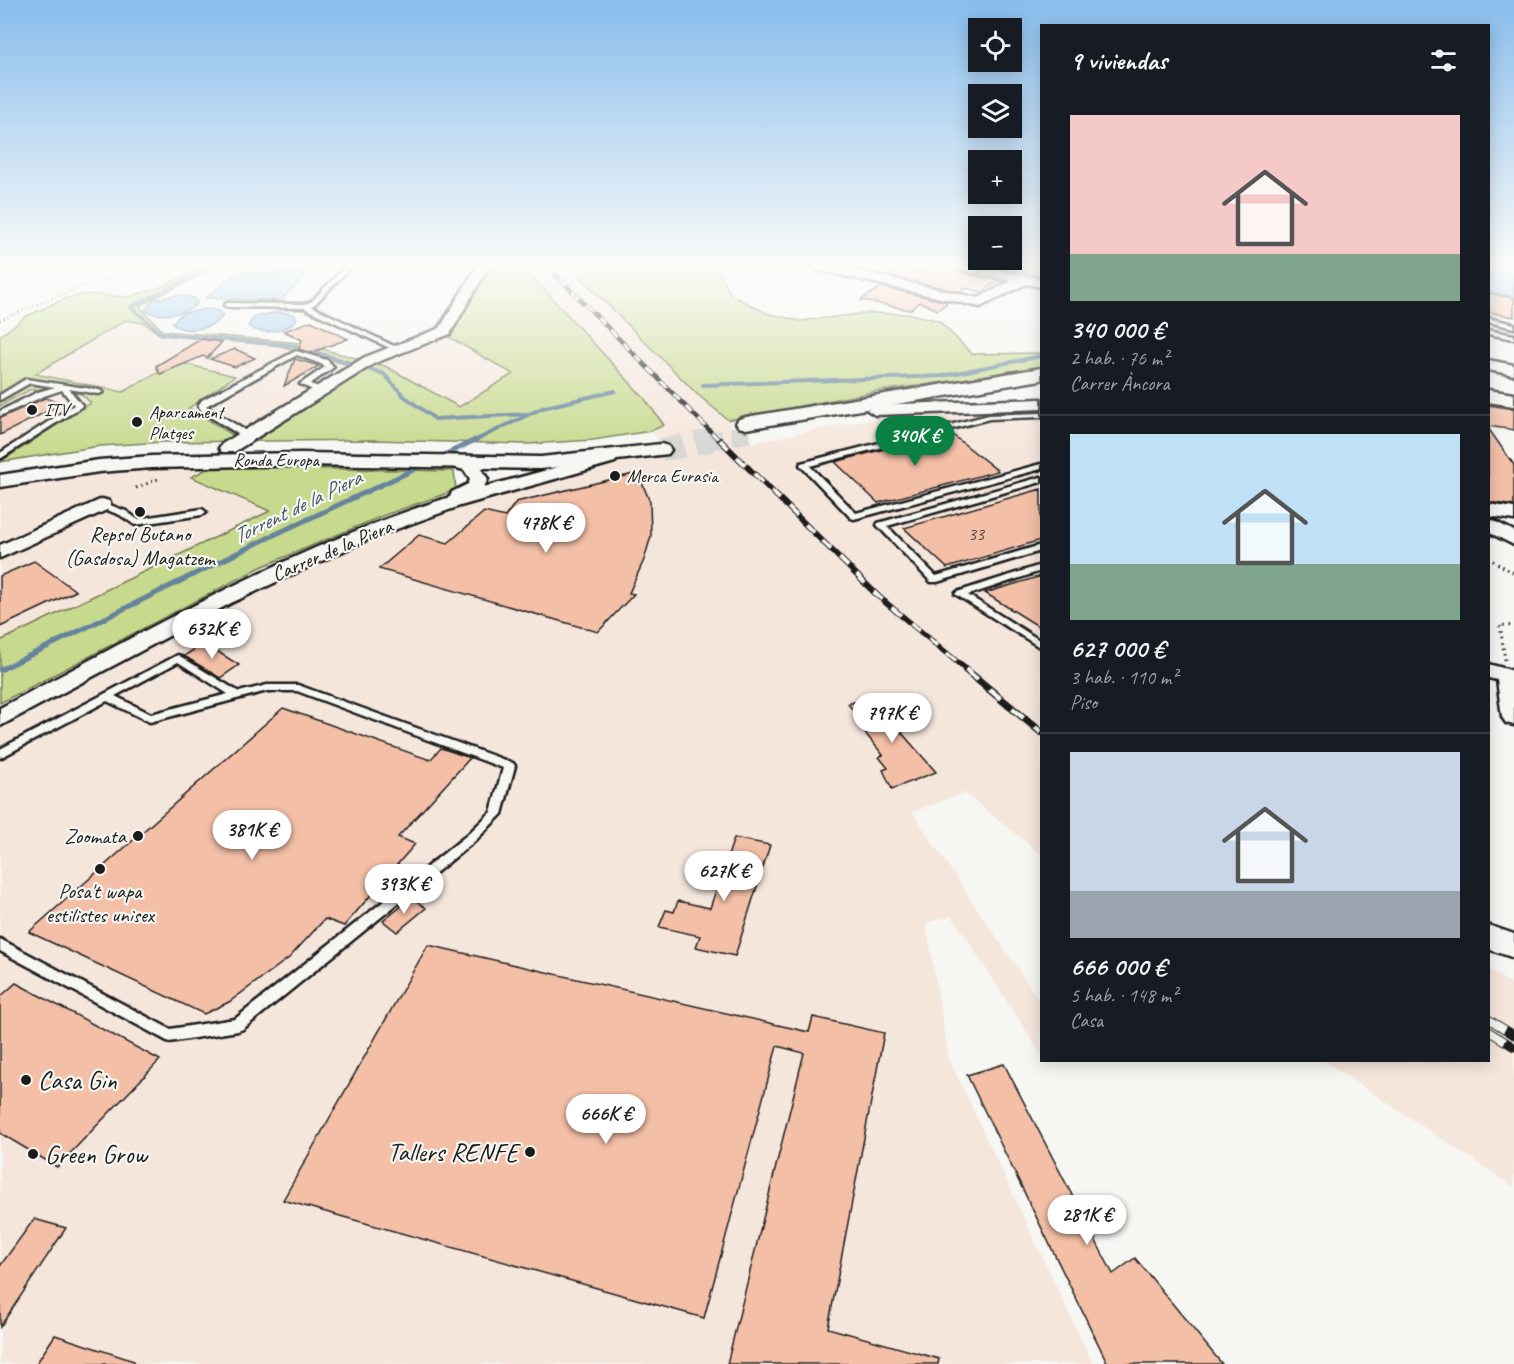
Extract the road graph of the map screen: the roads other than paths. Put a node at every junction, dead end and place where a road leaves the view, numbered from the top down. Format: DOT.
graph roads {
  1 [pos="355,330"];
  2 [pos="446,330"];
  3 [pos="1490,332"];
  4 [pos="1514,337"];
  5 [pos="396,349"];
  6 [pos="1490,365"];
  7 [pos="1514,370"];
  8 [pos="1040,374"];
  9 [pos="1040,383"];
  10 [pos="66,386"];
  11 [pos="1490,388"];
  12 [pos="322,391"];
  13 [pos="99,392"];
  14 [pos="1514,392"];
  15 [pos="1490,396"];
  16 [pos="0,398"];
  17 [pos="1514,400"];
  18 [pos="1040,404"];
  19 [pos="875,411"];
  20 [pos="0,414"];
  21 [pos="1040,415"];
  22 [pos="243,443"];
  23 [pos="0,457"];
  24 [pos="609,458"];
  25 [pos="457,462"];
  26 [pos="1040,466"];
  27 [pos="0,469"];
  28 [pos="1040,479"];
  29 [pos="0,481"];
  30 [pos="443,504"];
  31 [pos="102,505"];
  32 [pos="1490,510"];
  33 [pos="202,512"];
  34 [pos="1514,514"];
  35 [pos="1490,525"];
  36 [pos="1514,539"];
  37 [pos="1040,548"];
  38 [pos="0,552"];
  39 [pos="1040,568"];
  40 [pos="1040,644"];
  41 [pos="1490,672"];
  42 [pos="237,695"];
  43 [pos="106,696"];
  44 [pos="1514,717"];
  45 [pos="0,718"];
  46 [pos="0,754"];
  47 [pos="1490,938"];
  48 [pos="0,945"];
  49 [pos="1514,946"];
  1 -- 5 [label="lane"];
  2 -- 5 [label="street"];
  3 -- 4 [label="lane"];
  5 -- 12 [label="street"];
  6 -- 7 [label="street"];
  8 -- 19 [label="street"];
  9 -- 19 [label="street"];
  10 -- 13 [label="lane"];
  10 -- 16 [label="lane"];
  10 -- 20 [label="lane"];
  10 -- 23 [label="lane"];
  11 -- 14 [label="street"];
  12 -- 22 [label="street"];
  12 -- 22 [label="lane"];
  15 -- 17 [label="street"];
  18 -- 19 [label="street"];
  21 -- 26 [label="lane"];
  22 -- 24 [label="street, Ronda Europa"];
  22 -- 27 [label="street, Ronda Europa"];
  24 -- 25 [label="street, Ronda Europa"];
  24 -- 30 [label="street, Carrer de la Piera"];
  25 -- 29 [label="street, Ronda Europa"];
  25 -- 30 [label="street, Carrer de la Piera"];
  28 -- 37 [label="lane"];
  30 -- 45 [label="street, Carrer de la Piera"];
  31 -- 33 [label="lane"];
  31 -- 38 [label="street"];
  32 -- 34 [label="street"];
  35 -- 36 [label="street"];
  39 -- 40 [label="lane"];
  41 -- 44 [label="street"];
  42 -- 43 [label="lane"];
  42 -- 43 [label="lane"];
  42 -- 48 [label="lane"];
  43 -- 46 [label="lane"];
  47 -- 49 [label="street"];
}
